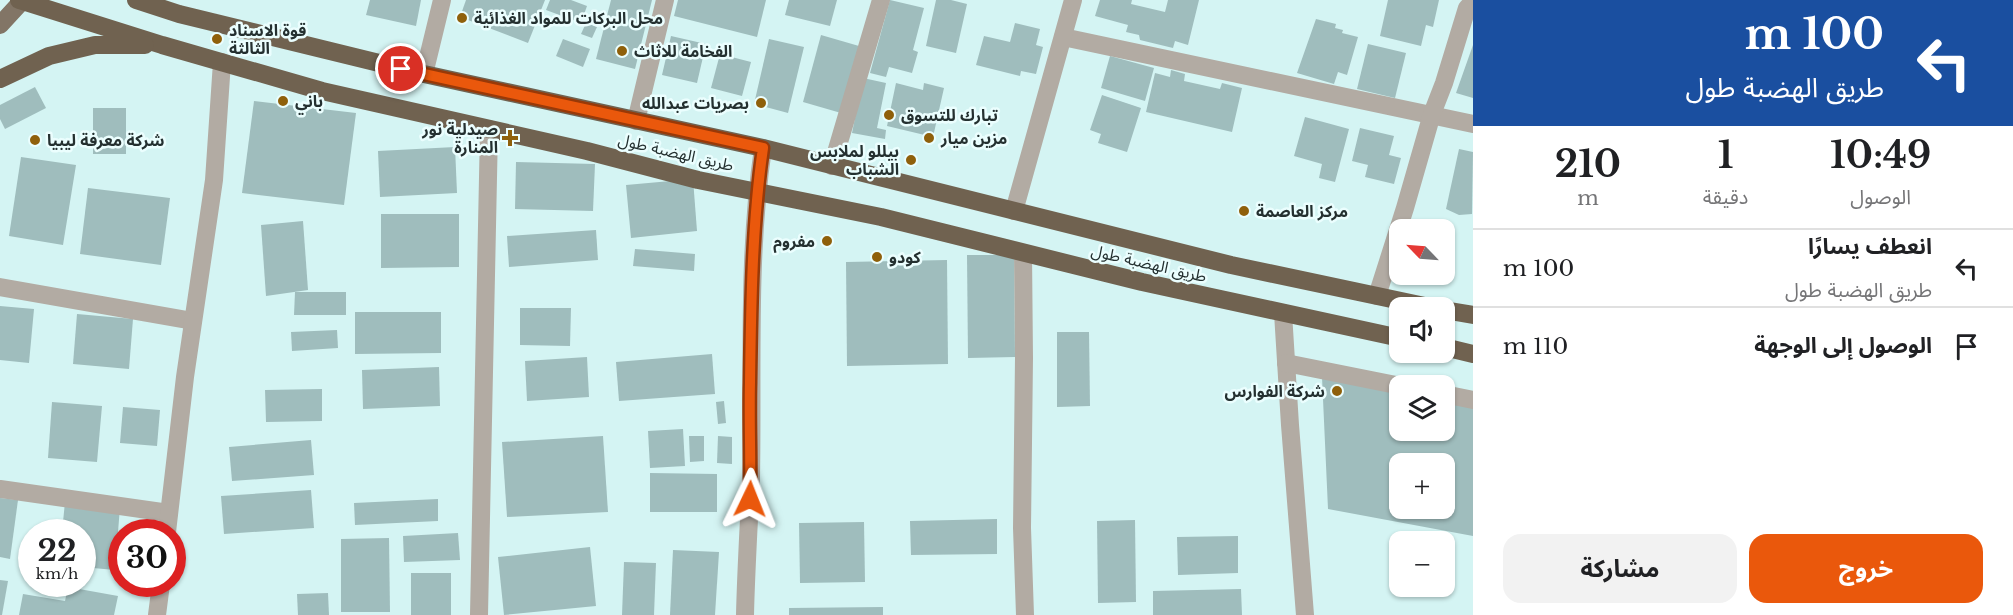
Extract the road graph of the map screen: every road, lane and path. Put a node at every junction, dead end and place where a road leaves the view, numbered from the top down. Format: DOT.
graph roads {
  1 [pos="21,0"];
  2 [pos="136,0"];
  3 [pos="442,0"];
  4 [pos="665,0"];
  5 [pos="881,0"];
  6 [pos="1073,0"];
  7 [pos="1473,2"];
  8 [pos="0,25"];
  9 [pos="1064,37"];
  10 [pos="162,45"];
  11 [pos="222,63"];
  12 [pos="424,74"];
  13 [pos="0,79"];
  14 [pos="1432,114"];
  15 [pos="636,121"];
  16 [pos="1473,124"];
  17 [pos="489,129"];
  18 [pos="763,148"];
  19 [pos="832,166"];
  20 [pos="757,191"];
  21 [pos="1014,211"];
  22 [pos="1023,253"];
  23 [pos="0,287"];
  24 [pos="1377,296"];
  25 [pos="1389,299"];
  26 [pos="1455,312"];
  27 [pos="1283,313"];
  28 [pos="1473,315"];
  29 [pos="193,321"];
  30 [pos="1389,336"];
  31 [pos="1455,350"];
  32 [pos="1473,354"];
  33 [pos="1286,363"];
  34 [pos="1389,384"];
  35 [pos="1455,396"];
  36 [pos="1473,400"];
  37 [pos="0,489"];
  38 [pos="169,513"];
  39 [pos="168,519"];
  40 [pos="159,597"];
  41 [pos="157,615"];
  42 [pos="479,615"];
  43 [pos="745,615"];
  44 [pos="1024,615"];
  45 [pos="1305,615"];
  1 -- 8 [label="main road"];
  1 -- 10 [label="highway, طريق الهضبة طول"];
  2 -- 12 [label="highway, طريق الهضبة طول"];
  3 -- 12 [label="street"];
  4 -- 15 [label="street"];
  5 -- 19 [label="street"];
  6 -- 9 [label="street"];
  7 -- 14 [label="street"];
  9 -- 14 [label="street"];
  9 -- 21 [label="street"];
  10 -- 11 [label="highway, طريق الهضبة طول"];
  10 -- 13 [label="highway"];
  11 -- 17 [label="highway, طريق الهضبة طول"];
  11 -- 29 [label="street"];
  12 -- 15 [label="highway, طريق الهضبة طول"];
  14 -- 16 [label="street"];
  14 -- 24 [label="street"];
  15 -- 18 [label="highway, طريق الهضبة طول"];
  17 -- 20 [label="highway, طريق الهضبة طول"];
  17 -- 42 [label="street"];
  18 -- 19 [label="highway, طريق الهضبة طول"];
  18 -- 20 [label="street"];
  19 -- 21 [label="highway, طريق الهضبة طول"];
  20 -- 22 [label="highway, طريق الهضبة طول"];
  20 -- 43 [label="street"];
  21 -- 24 [label="highway, طريق الهضبة طول"];
  22 -- 27 [label="highway, طريق الهضبة طول"];
  22 -- 44 [label="street"];
  23 -- 29 [label="street"];
  24 -- 25 [label="highway, طريق الهضبة طول"];
  26 -- 28 [label="highway"];
  27 -- 30 [label="highway, طريق الهضبة طول"];
  27 -- 33 [label="street"];
  29 -- 38 [label="street"];
  31 -- 32 [label="highway"];
  33 -- 34 [label="street"];
  33 -- 45 [label="street"];
  35 -- 36 [label="street"];
  37 -- 38 [label="street"];
  38 -- 39 [label="street"];
  40 -- 41 [label="street"];
}
